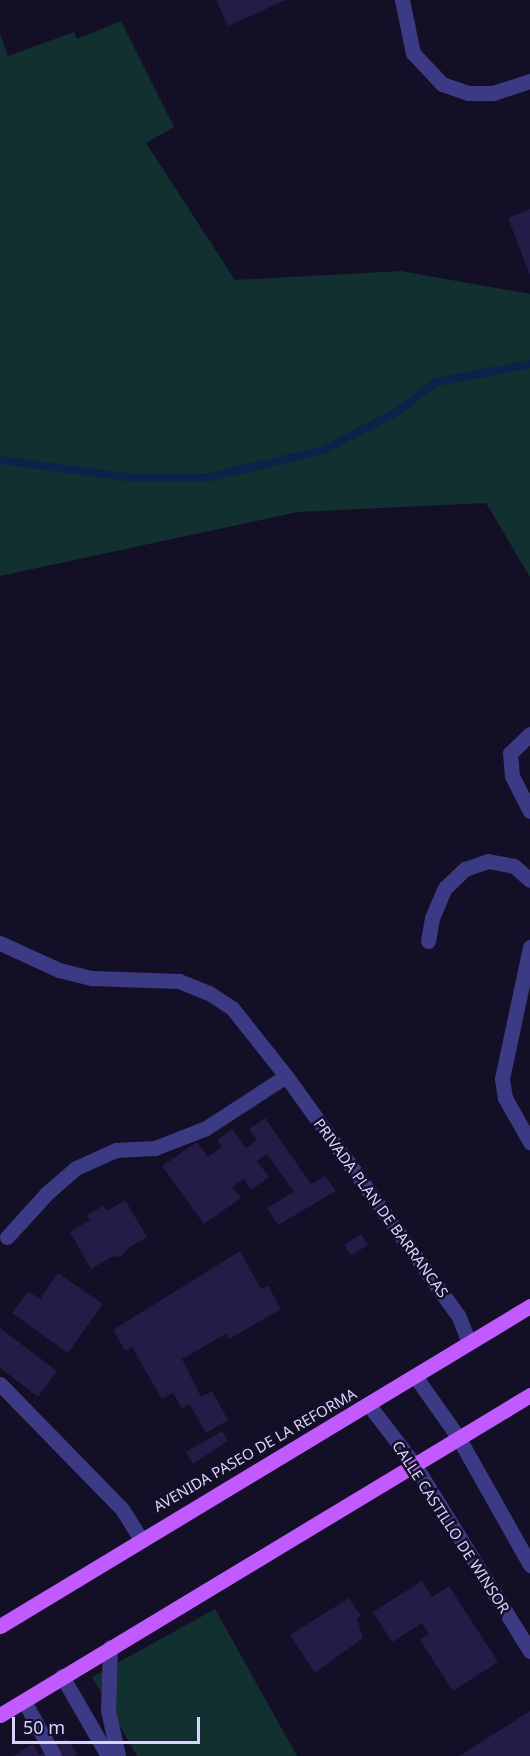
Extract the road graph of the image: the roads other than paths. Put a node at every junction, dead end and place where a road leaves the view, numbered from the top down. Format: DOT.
graph roads {
  1 [pos="402,0"];
  2 [pos="530,81"];
  3 [pos="530,734"];
  4 [pos="530,811"];
  5 [pos="530,880"];
  6 [pos="428,941"];
  7 [pos="0,943"];
  8 [pos="530,947"];
  9 [pos="286,1076"];
  10 [pos="530,1142"];
  11 [pos="7,1237"];
  12 [pos="530,1306"];
  13 [pos="469,1342"];
  14 [pos="414,1376"];
  15 [pos="3,1392"];
  16 [pos="530,1395"];
  17 [pos="368,1404"];
  18 [pos="458,1437"];
  19 [pos="414,1464"];
  20 [pos="140,1538"];
  21 [pos="530,1565"];
  22 [pos="0,1626"];
  23 [pos="110,1647"];
  24 [pos="530,1651"];
  25 [pos="62,1676"];
  26 [pos="24,1701"];
  27 [pos="0,1715"];
  28 [pos="54,1756"];
  29 [pos="108,1756"];
  30 [pos="118,1756"];
  1 -- 2 [label="street"];
  3 -- 4 [label="street"];
  5 -- 6 [label="street"];
  7 -- 9 [label="street, PRIVADA PLAN DE BARRANCAS"];
  8 -- 10 [label="street"];
  9 -- 11 [label="street"];
  9 -- 13 [label="street, PRIVADA PLAN DE BARRANCAS"];
  12 -- 13 [label="main road, AVENIDA PASEO DE LA REFORMA"];
  13 -- 14 [label="main road, AVENIDA PASEO DE LA REFORMA"];
  14 -- 17 [label="main road, AVENIDA PASEO DE LA REFORMA"];
  14 -- 18 [label="street"];
  15 -- 20 [label="street"];
  16 -- 18 [label="main road"];
  17 -- 19 [label="street, CALLE CASTILLO DE WINSOR"];
  17 -- 20 [label="main road, AVENIDA PASEO DE LA REFORMA"];
  18 -- 19 [label="main road"];
  18 -- 21 [label="street"];
  19 -- 23 [label="main road"];
  19 -- 24 [label="street, CALLE CASTILLO DE WINSOR"];
  20 -- 22 [label="main road, AVENIDA PASEO DE LA REFORMA"];
  23 -- 25 [label="main road"];
  23 -- 30 [label="street"];
  25 -- 26 [label="main road"];
  25 -- 29 [label="street"];
  26 -- 27 [label="main road"];
  26 -- 28 [label="street"];
}
